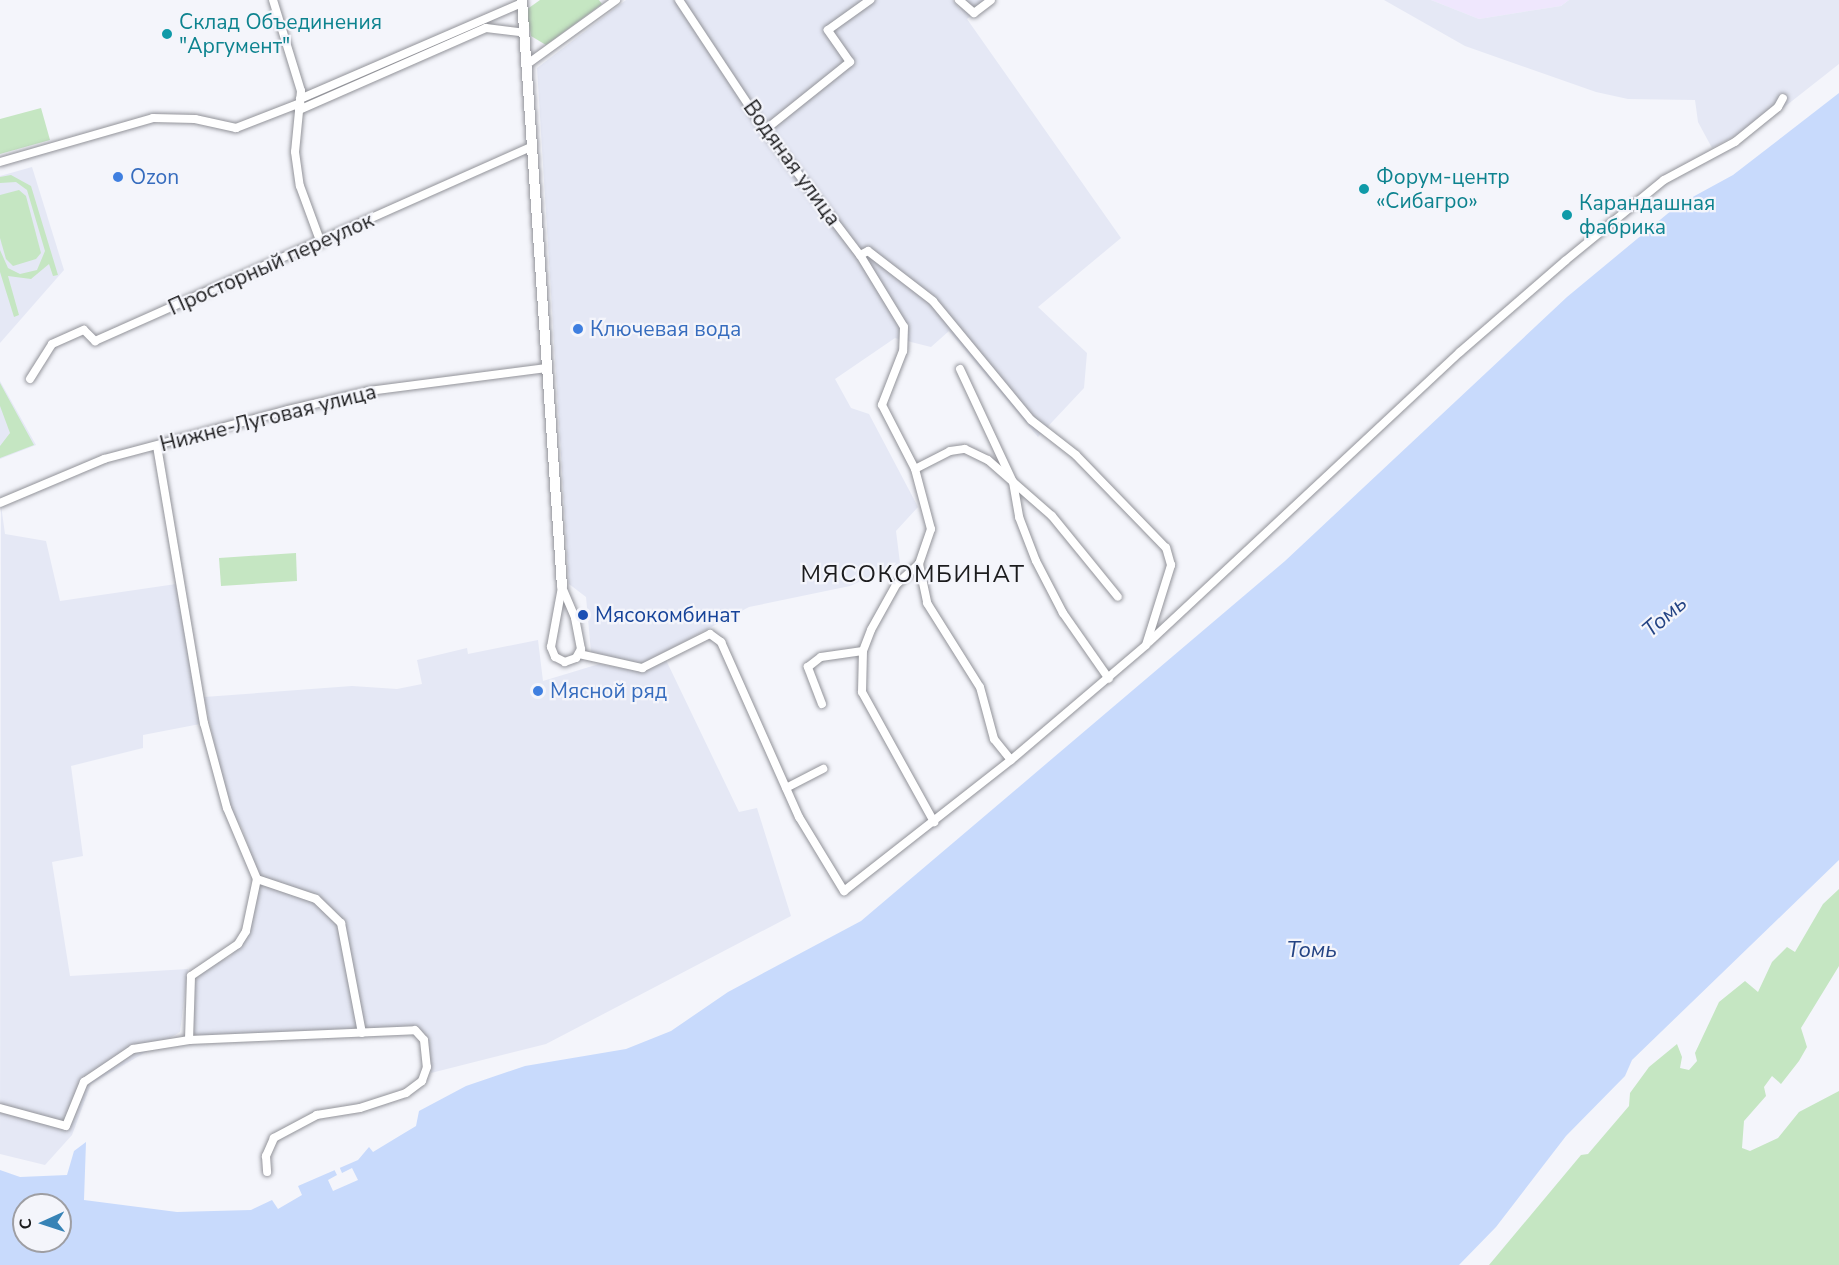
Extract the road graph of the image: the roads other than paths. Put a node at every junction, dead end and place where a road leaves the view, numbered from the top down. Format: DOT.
graph roads {
  1 [pos="273,0"];
  2 [pos="616,0"];
  3 [pos="679,0"];
  4 [pos="870,0"];
  5 [pos="959,0"];
  6 [pos="991,0"];
  7 [pos="522,2"];
  8 [pos="524,33"];
  9 [pos="526,65"];
  10 [pos="1783,98"];
  11 [pos="300,104"];
  12 [pos="765,130"];
  13 [pos="531,147"];
  14 [pos="0,162"];
  15 [pos="321,243"];
  16 [pos="860,255"];
  17 [pos="545,368"];
  18 [pos="960,369"];
  19 [pos="30,379"];
  20 [pos="157,446"];
  21 [pos="915,469"];
  22 [pos="1013,482"];
  23 [pos="0,502"];
  24 [pos="918,564"];
  25 [pos="562,587"];
  26 [pos="1118,597"];
  27 [pos="1146,645"];
  28 [pos="863,651"];
  29 [pos="579,654"];
  30 [pos="1109,679"];
  31 [pos="822,704"];
  32 [pos="1011,760"];
  33 [pos="823,769"];
  34 [pos="786,788"];
  35 [pos="934,822"];
  36 [pos="257,879"];
  37 [pos="362,1033"];
  38 [pos="189,1040"];
  39 [pos="0,1108"];
  40 [pos="267,1172"];
  1 -- 11 [label="street"];
  2 -- 9 [label="street"];
  3 -- 12 [label="street, Водяная улица"];
  4 -- 12 [label="street"];
  5 -- 6 [label="street"];
  7 -- 8 [label="street"];
  7 -- 11 [label="street"];
  8 -- 9 [label="street"];
  8 -- 11 [label="street"];
  9 -- 13 [label="street"];
  10 -- 27 [label="street"];
  11 -- 14 [label="street"];
  11 -- 15 [label="street"];
  12 -- 16 [label="street, Водяная улица"];
  13 -- 15 [label="street, Просторный переулок"];
  13 -- 17 [label="street"];
  15 -- 19 [label="street, Просторный переулок"];
  16 -- 21 [label="street, Водяная улица"];
  16 -- 27 [label="street"];
  17 -- 20 [label="street, Нижне-Луговая улица"];
  17 -- 25 [label="street"];
  18 -- 22 [label="street"];
  20 -- 23 [label="street, Нижне-Луговая улица"];
  20 -- 36 [label="street"];
  21 -- 22 [label="street"];
  21 -- 24 [label="street"];
  22 -- 26 [label="street"];
  22 -- 30 [label="street"];
  24 -- 28 [label="street"];
  24 -- 32 [label="street"];
  25 -- 29 [label="street"];
  25 -- 29 [label="street"];
  27 -- 30 [label="street"];
  28 -- 31 [label="street"];
  28 -- 35 [label="street"];
  29 -- 34 [label="street"];
  30 -- 32 [label="street"];
  32 -- 35 [label="street"];
  33 -- 34 [label="street"];
  34 -- 35 [label="street"];
  36 -- 37 [label="street"];
  36 -- 38 [label="street"];
  37 -- 38 [label="street"];
  37 -- 40 [label="street"];
  38 -- 39 [label="street"];
}
